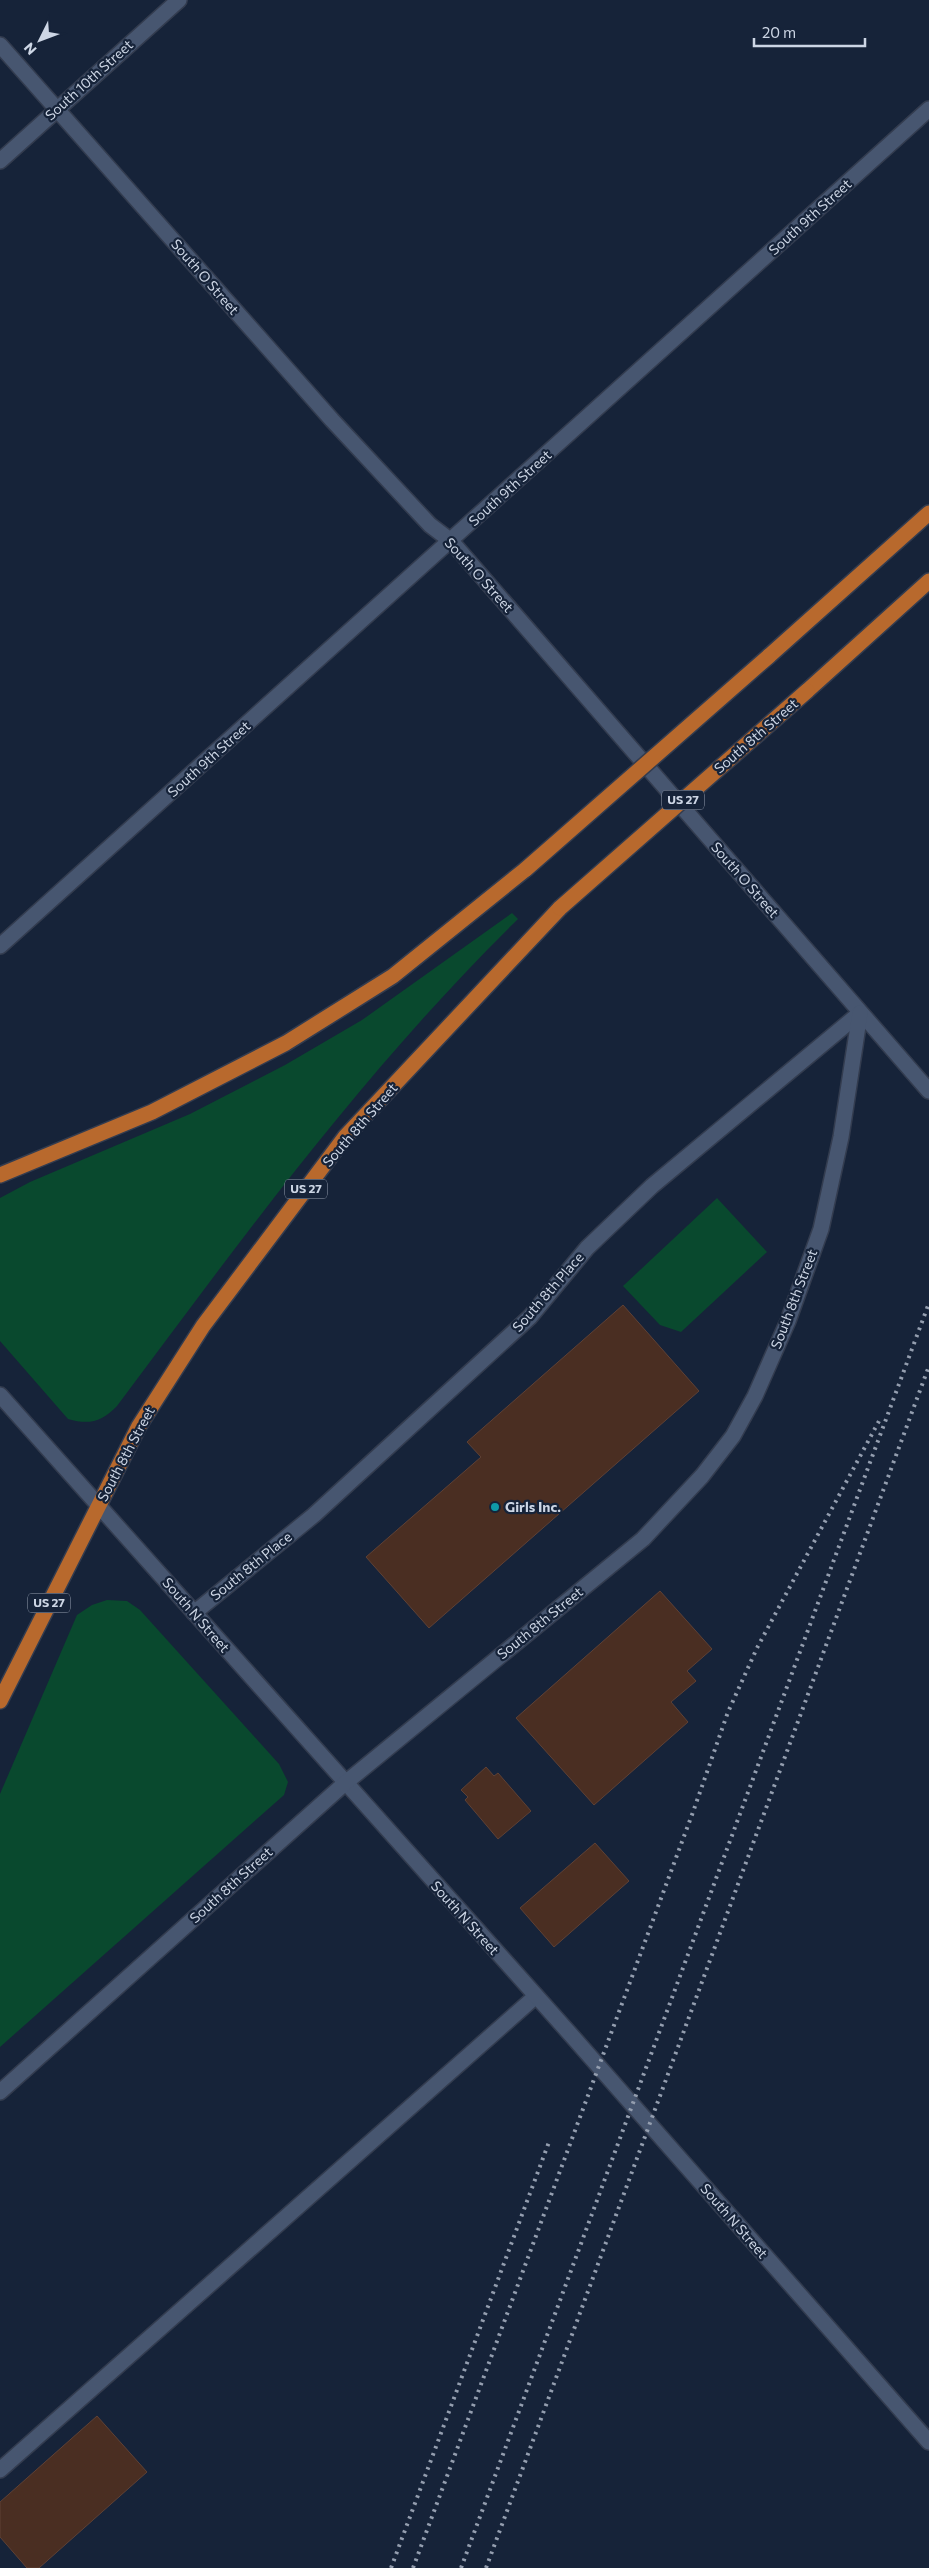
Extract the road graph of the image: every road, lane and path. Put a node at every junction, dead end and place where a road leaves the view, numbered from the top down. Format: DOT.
graph roads {
  1 [pos="179,0"];
  2 [pos="0,45"];
  3 [pos="58,109"];
  4 [pos="929,109"];
  5 [pos="0,161"];
  6 [pos="929,512"];
  7 [pos="451,541"];
  8 [pos="929,581"];
  9 [pos="0,946"];
  10 [pos="860,1013"];
  11 [pos="929,1091"];
  12 [pos="0,1175"];
  13 [pos="0,1395"];
  14 [pos="99,1505"];
  15 [pos="194,1613"];
  16 [pos="0,1701"];
  17 [pos="344,1784"];
  18 [pos="536,1996"];
  19 [pos="0,2092"];
  20 [pos="929,2442"];
  21 [pos="0,2470"];
  1 -- 3 [label="street, South 10th Street"];
  2 -- 3 [label="street, South O Street"];
  3 -- 5 [label="street, South 10th Street"];
  3 -- 7 [label="street, South O Street"];
  4 -- 7 [label="street, South 9th Street"];
  6 -- 12 [label="highway, bridge"];
  7 -- 9 [label="street, South 9th Street"];
  7 -- 10 [label="street, South O Street"];
  8 -- 14 [label="highway, South 8th Street / US 27, bridge"];
  10 -- 11 [label="street, South O Street"];
  10 -- 15 [label="street, South 8th Place"];
  10 -- 17 [label="street, South 8th Street"];
  13 -- 14 [label="street, South N Street"];
  14 -- 15 [label="street, South N Street"];
  14 -- 16 [label="highway, South 8th Street / US 27"];
  15 -- 17 [label="street, South N Street"];
  17 -- 18 [label="street, South N Street"];
  17 -- 19 [label="street, South 8th Street"];
  18 -- 20 [label="street, South N Street"];
  18 -- 21 [label="street"];
}
